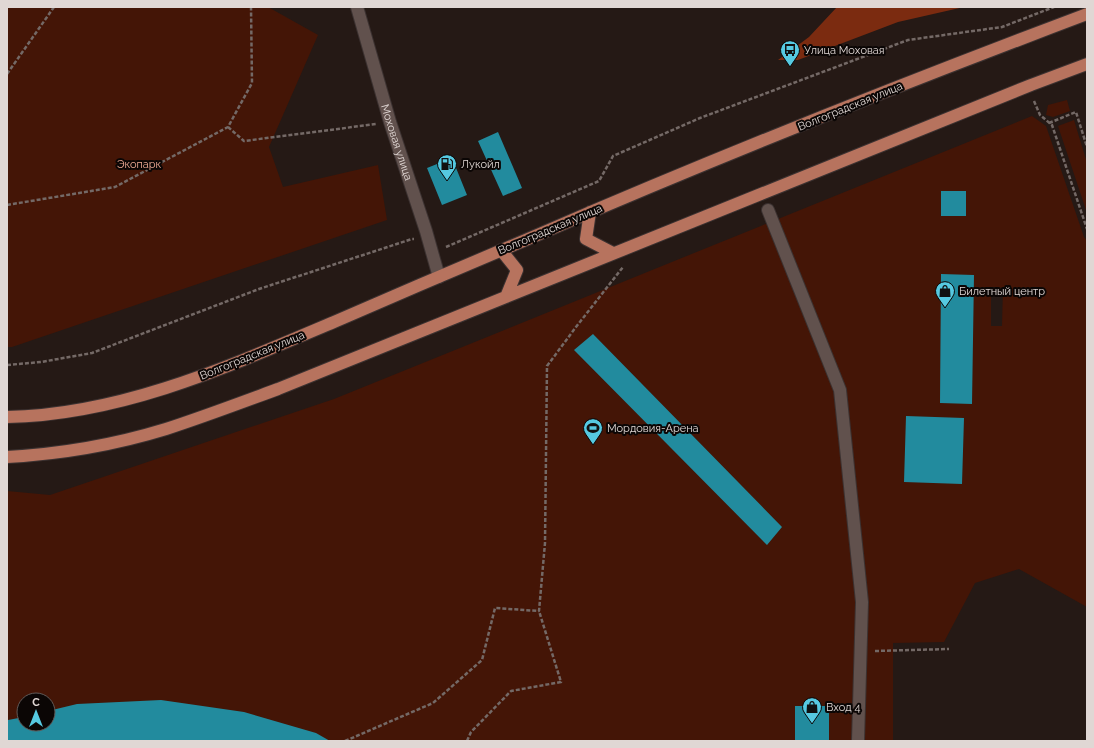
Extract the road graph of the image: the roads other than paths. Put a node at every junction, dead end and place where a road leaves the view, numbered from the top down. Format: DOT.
graph roads {
  1 [pos="357,7"];
  2 [pos="1087,14"];
  3 [pos="1087,64"];
  4 [pos="768,210"];
  5 [pos="590,212"];
  6 [pos="501,250"];
  7 [pos="614,254"];
  8 [pos="439,277"];
  9 [pos="506,297"];
  10 [pos="7,417"];
  11 [pos="7,457"];
  12 [pos="858,741"];
  1 -- 8 [label="street, Моховая улица"];
  2 -- 5 [label="main road, Волгоградская улица"];
  3 -- 7 [label="main road"];
  4 -- 12 [label="street"];
  5 -- 6 [label="main road, Волгоградская улица"];
  5 -- 7 [label="main road"];
  6 -- 8 [label="main road, Волгоградская улица"];
  6 -- 9 [label="main road"];
  7 -- 9 [label="main road"];
  8 -- 10 [label="main road, Волгоградская улица"];
  9 -- 11 [label="main road"];
}
